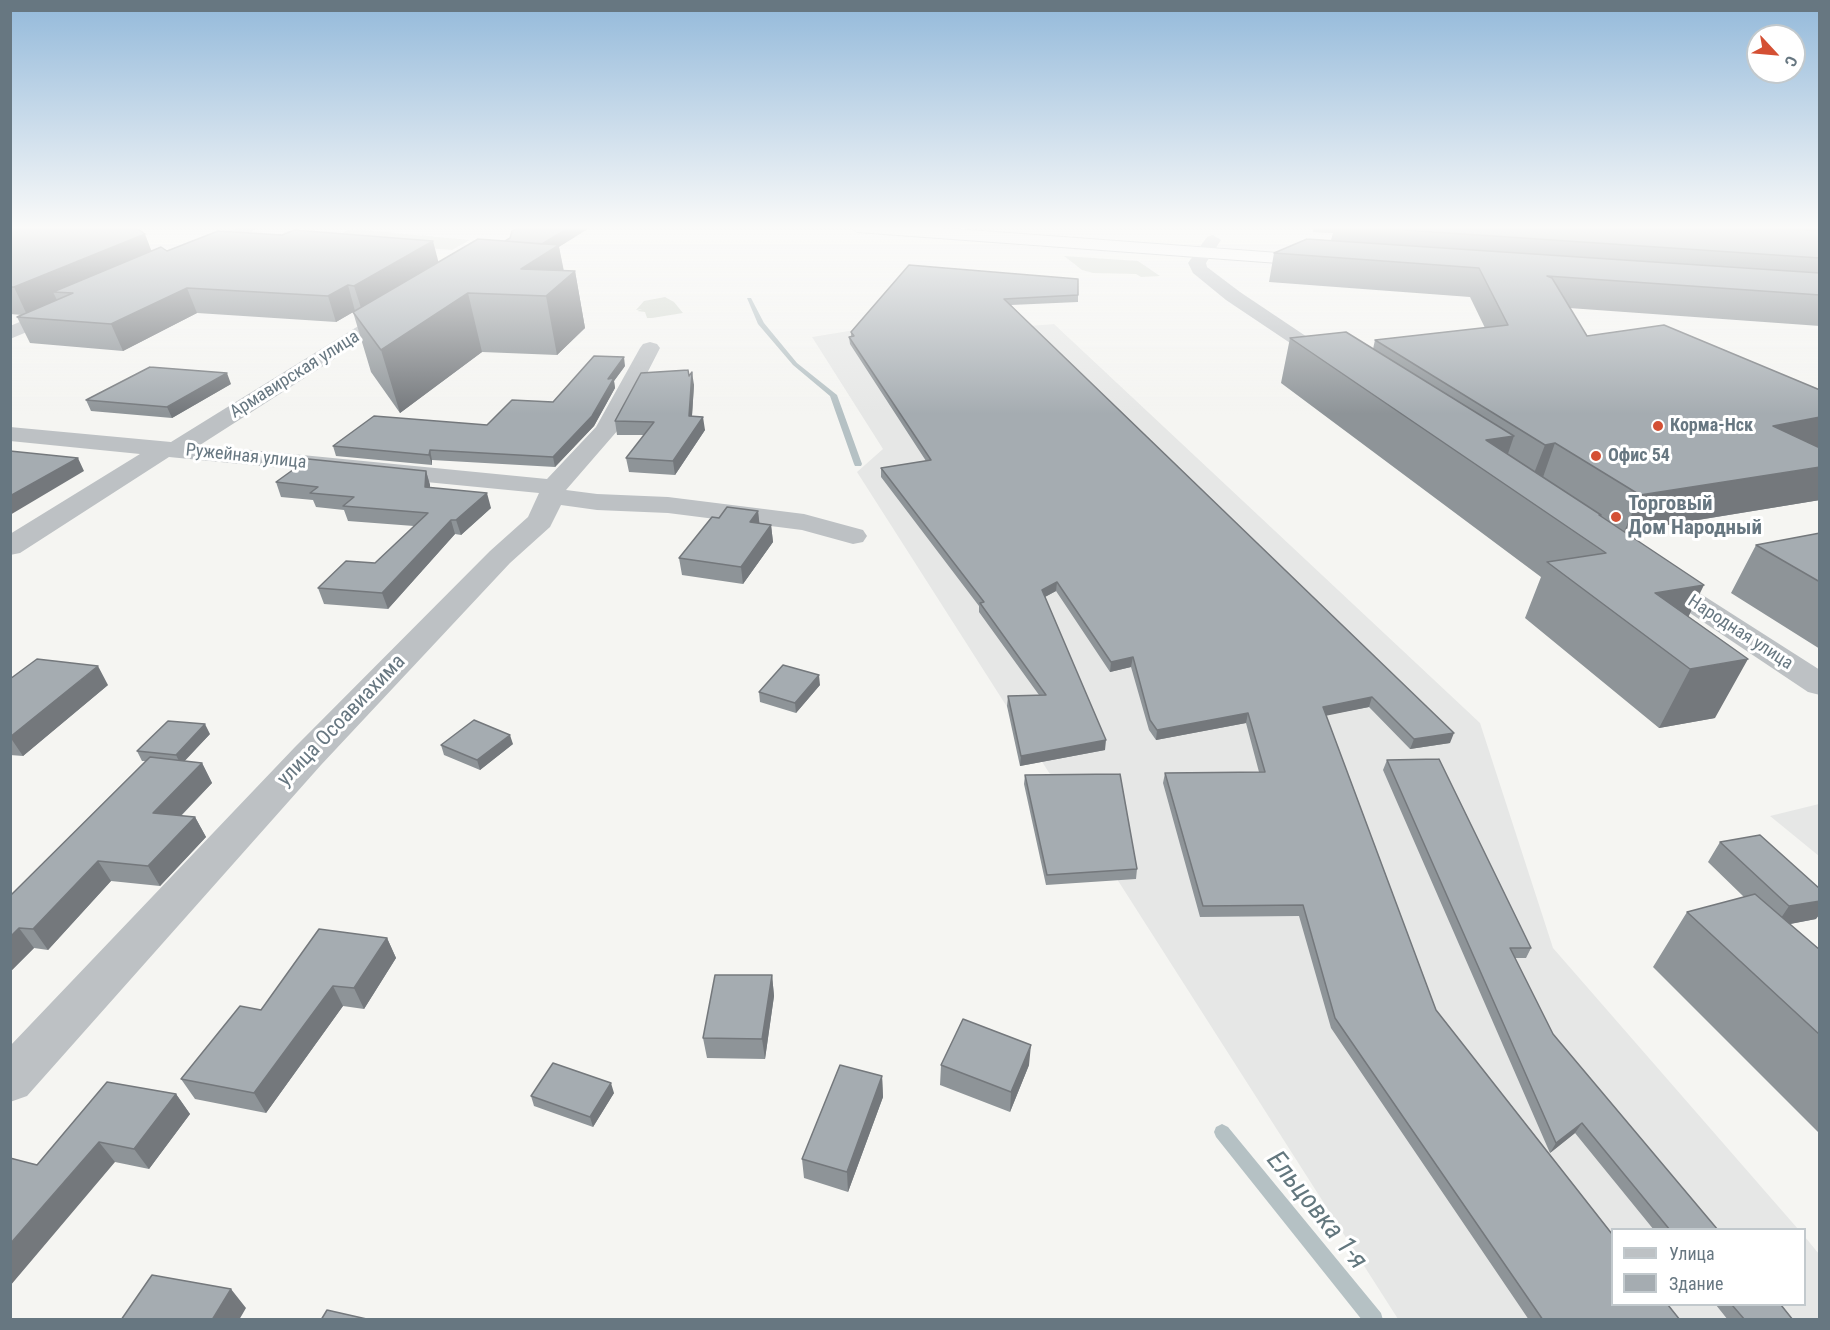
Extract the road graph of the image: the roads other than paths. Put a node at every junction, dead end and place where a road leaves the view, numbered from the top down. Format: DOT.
graph roads {
  1 [pos="1225,289"];
  2 [pos="80,303"];
  3 [pos="407,304"];
  4 [pos="10,333"];
  5 [pos="650,348"];
  6 [pos="1352,375"];
  7 [pos="10,434"];
  8 [pos="171,449"];
  9 [pos="553,491"];
  10 [pos="853,536"];
  11 [pos="10,547"];
  12 [pos="1635,564"];
  13 [pos="1820,686"];
  14 [pos="10,1080"];
  1 -- 6 [label="street"];
  2 -- 4 [label="street"];
  3 -- 8 [label="street, Армавирская улица"];
  5 -- 9 [label="street, улица Осоавиахима"];
  7 -- 8 [label="street, Ружейная улица"];
  8 -- 9 [label="street, Ружейная улица"];
  8 -- 11 [label="street, Армавирская улица"];
  9 -- 10 [label="street, Ружейная улица"];
  9 -- 14 [label="street, улица Осоавиахима"];
  12 -- 13 [label="street, Народная улица"];
}
